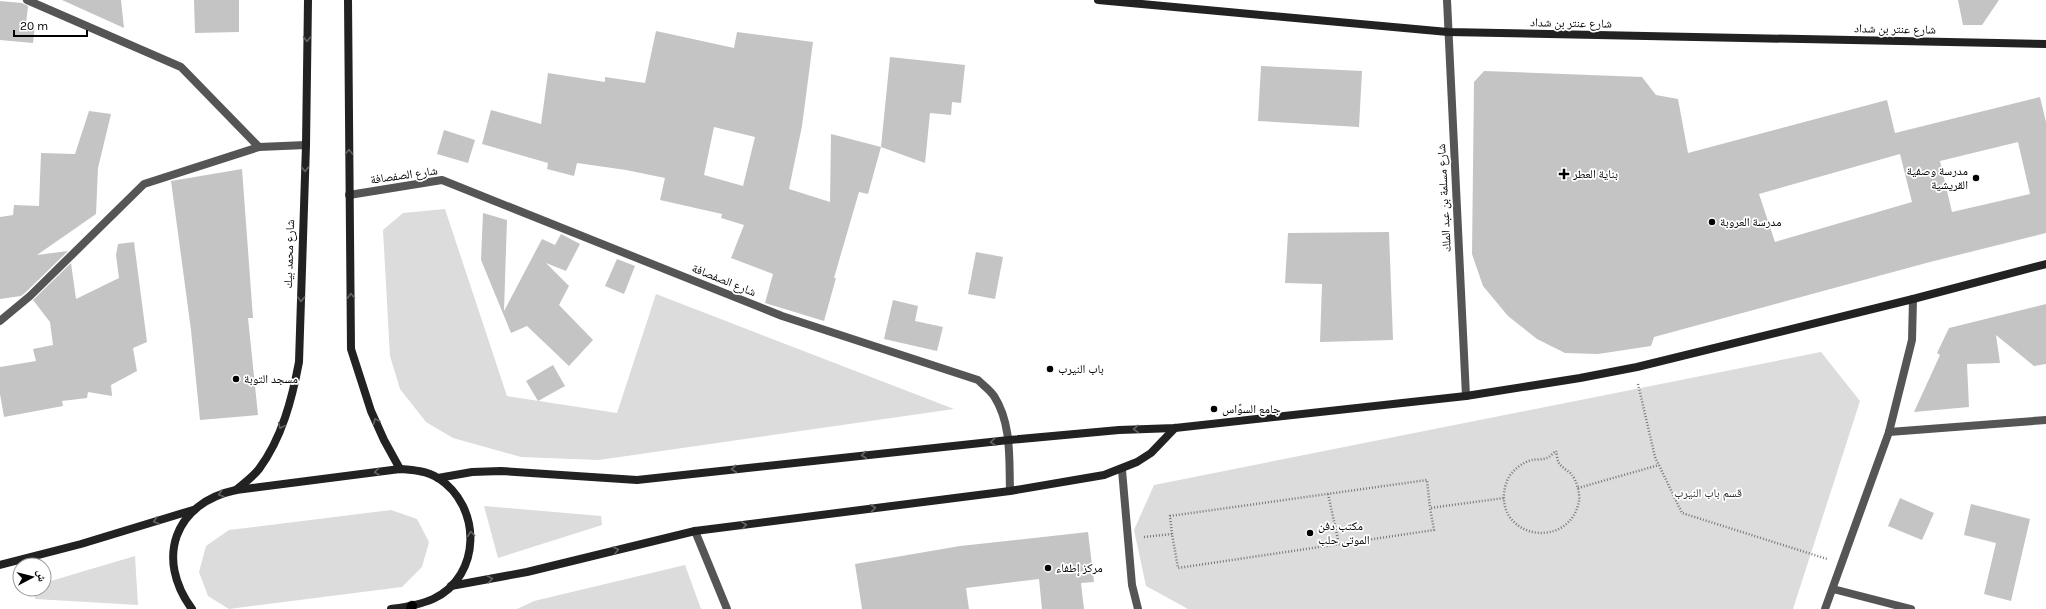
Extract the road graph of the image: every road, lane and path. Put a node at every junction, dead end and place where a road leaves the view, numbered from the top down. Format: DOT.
graph roads {
  1 [pos="27,0"];
  2 [pos="308,0"];
  3 [pos="348,0"];
  4 [pos="1098,0"];
  5 [pos="1447,0"];
  6 [pos="1448,32"];
  7 [pos="2046,44"];
  8 [pos="306,144"];
  9 [pos="259,147"];
  10 [pos="349,195"];
  11 [pos="2046,264"];
  12 [pos="1913,300"];
  13 [pos="0,321"];
  14 [pos="1637,367"];
  15 [pos="1466,396"];
  16 [pos="2046,420"];
  17 [pos="1175,428"];
  18 [pos="1889,432"];
  19 [pos="1009,440"];
  20 [pos="1659,465"];
  21 [pos="400,469"];
  22 [pos="1122,470"];
  23 [pos="438,478"];
  24 [pos="1578,488"];
  25 [pos="236,490"];
  26 [pos="1010,490"];
  27 [pos="1328,494"];
  28 [pos="1504,498"];
  29 [pos="1430,508"];
  30 [pos="193,510"];
  31 [pos="695,531"];
  32 [pos="1172,534"];
  33 [pos="1127,539"];
  34 [pos="1339,544"];
  35 [pos="1842,564"];
  36 [pos="0,565"];
  37 [pos="451,586"];
  38 [pos="1833,589"];
  39 [pos="412,607"];
  40 [pos="192,609"];
  41 [pos="391,609"];
  42 [pos="727,609"];
  43 [pos="1138,609"];
  44 [pos="1826,609"];
  45 [pos="1911,609"];
  1 -- 9 [label="street"];
  2 -- 8 [label="main road, شارع محمد بيك, one-way"];
  10 -- 3 [label="main road, one-way"];
  4 -- 6 [label="main road, شارع عنتر بن شداد"];
  5 -- 6 [label="street, شارع مسلمة بن عبد الملك"];
  6 -- 7 [label="main road, شارع عنتر بن شداد"];
  6 -- 15 [label="street, شارع مسلمة بن عبد الملك"];
  8 -- 9 [label="street"];
  8 -- 25 [label="main road, شارع محمد بيك, one-way"];
  9 -- 13 [label="street"];
  10 -- 19 [label="street, شارع الصفصافة"];
  21 -- 10 [label="main road, one-way"];
  11 -- 12 [label="main road"];
  12 -- 14 [label="main road"];
  12 -- 18 [label="street"];
  14 -- 15 [label="main road"];
  14 -- 20 [label="path"];
  15 -- 17 [label="main road"];
  16 -- 18 [label="street"];
  17 -- 19 [label="main road, one-way"];
  17 -- 22 [label="main road"];
  18 -- 35 [label="street"];
  19 -- 23 [label="main road, one-way"];
  19 -- 26 [label="street, شارع الصفصافة"];
  20 -- 24 [label="path"];
  20 -- 35 [label="path"];
  21 -- 23 [label="main road"];
  21 -- 25 [label="main road, one-way"];
  22 -- 26 [label="main road"];
  22 -- 33 [label="street"];
  37 -- 23 [label="main road, one-way"];
  24 -- 28 [label="path"];
  24 -- 28 [label="path"];
  25 -- 30 [label="main road, one-way"];
  31 -- 26 [label="main road, one-way"];
  27 -- 29 [label="path"];
  27 -- 32 [label="path"];
  27 -- 34 [label="path"];
  28 -- 29 [label="path"];
  29 -- 34 [label="path"];
  30 -- 36 [label="main road, one-way"];
  30 -- 40 [label="main road"];
  37 -- 31 [label="main road, one-way"];
  31 -- 42 [label="street"];
  32 -- 33 [label="path"];
  32 -- 34 [label="path"];
  33 -- 43 [label="street"];
  35 -- 38 [label="street"];
  37 -- 39 [label="main road"];
  38 -- 44 [label="street"];
  38 -- 45 [label="street"];
  39 -- 41 [label="main road"];
}
